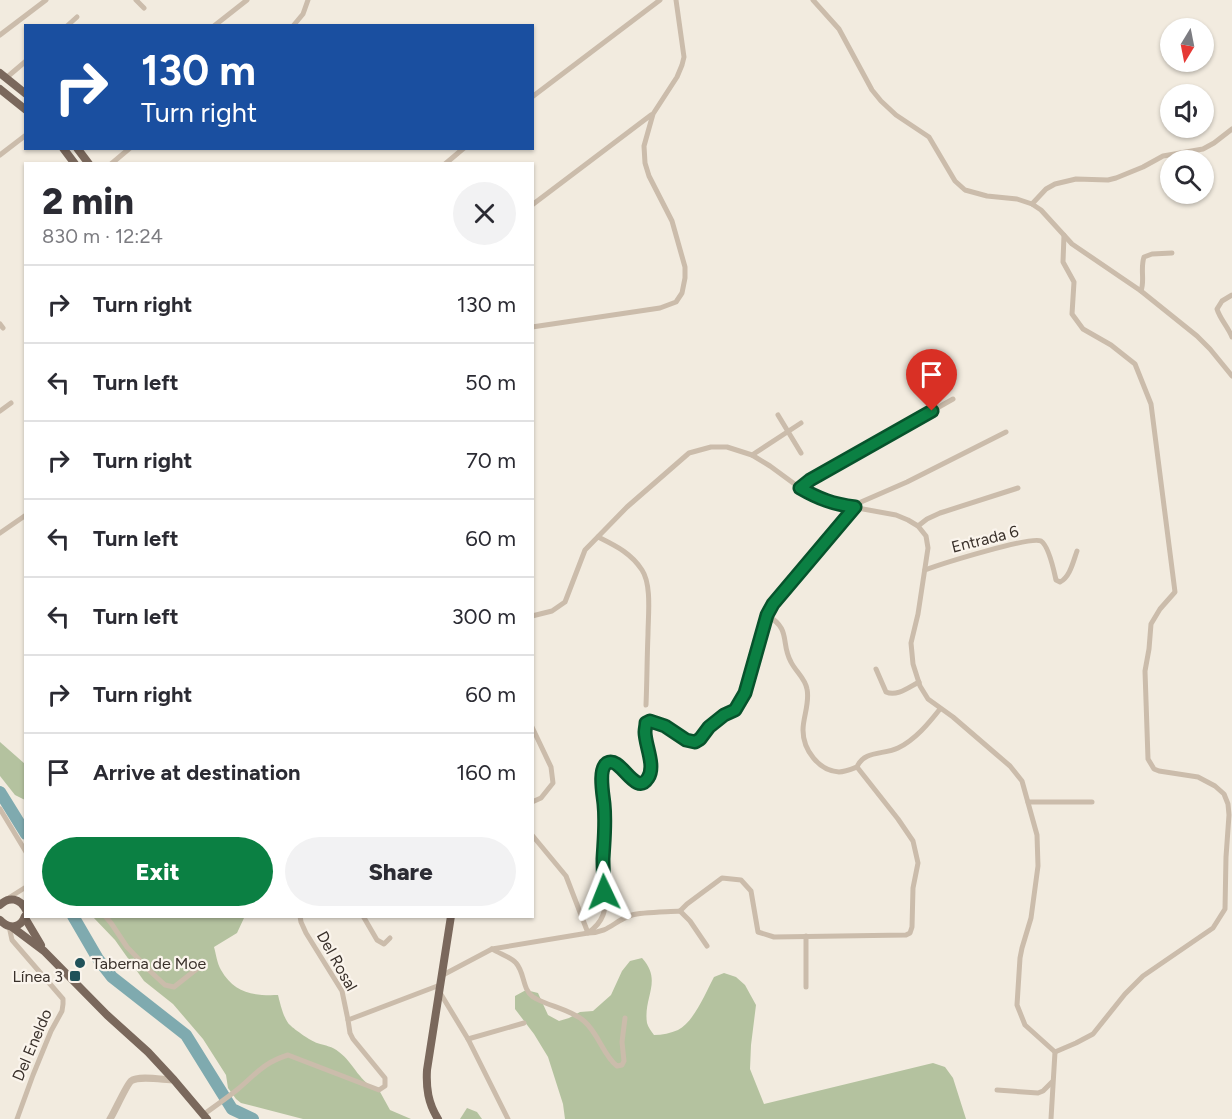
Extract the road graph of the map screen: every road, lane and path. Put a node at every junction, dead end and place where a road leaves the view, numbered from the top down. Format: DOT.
graph roads {
  1 [pos="46,0"];
  2 [pos="136,0"];
  3 [pos="247,0"];
  4 [pos="308,0"];
  5 [pos="660,0"];
  6 [pos="676,0"];
  7 [pos="813,0"];
  8 [pos="144,8"];
  9 [pos="77,18"];
  10 [pos="70,24"];
  11 [pos="216,24"];
  12 [pos="294,24"];
  13 [pos="0,35"];
  14 [pos="24,61"];
  15 [pos="3,76"];
  16 [pos="0,89"];
  17 [pos="24,92"];
  18 [pos="534,95"];
  19 [pos="24,108"];
  20 [pos="653,114"];
  21 [pos="1232,129"];
  22 [pos="24,137"];
  23 [pos="128,150"];
  24 [pos="462,150"];
  25 [pos="0,155"];
  26 [pos="113,162"];
  27 [pos="447,162"];
  28 [pos="534,203"];
  29 [pos="1032,204"];
  30 [pos="1064,236"];
  31 [pos="1172,253"];
  32 [pos="1141,291"];
  33 [pos="1232,295"];
  34 [pos="534,327"];
  35 [pos="1232,337"];
  36 [pos="1232,376"];
  37 [pos="952,399"];
  38 [pos="11,403"];
  39 [pos="0,411"];
  40 [pos="778,415"];
  41 [pos="801,423"];
  42 [pos="787,432"];
  43 [pos="1006,432"];
  44 [pos="801,453"];
  45 [pos="752,455"];
  46 [pos="800,488"];
  47 [pos="1018,488"];
  48 [pos="855,507"];
  49 [pos="24,516"];
  50 [pos="918,526"];
  51 [pos="0,533"];
  52 [pos="598,537"];
  53 [pos="1077,551"];
  54 [pos="925,570"];
  55 [pos="767,615"];
  56 [pos="534,616"];
  57 [pos="876,669"];
  58 [pos="919,682"];
  59 [pos="646,705"];
  60 [pos="940,709"];
  61 [pos="534,731"];
  62 [pos="857,767"];
  63 [pos="534,801"];
  64 [pos="1028,802"];
  65 [pos="1092,802"];
  66 [pos="0,808"];
  67 [pos="534,836"];
  68 [pos="24,849"];
  69 [pos="24,888"];
  70 [pos="3,901"];
  71 [pos="24,906"];
  72 [pos="680,910"];
  73 [pos="24,916"];
  74 [pos="27,918"];
  75 [pos="107,918"];
  76 [pos="300,918"];
  77 [pos="364,918"];
  78 [pos="451,918"];
  79 [pos="5,924"];
  80 [pos="588,933"];
  81 [pos="806,936"];
  82 [pos="390,938"];
  83 [pos="707,946"];
  84 [pos="492,949"];
  85 [pos="44,951"];
  86 [pos="198,968"];
  87 [pos="441,976"];
  88 [pos="806,987"];
  89 [pos="439,988"];
  90 [pos="626,1018"];
  91 [pos="348,1020"];
  92 [pos="524,1023"];
  93 [pos="468,1039"];
  94 [pos="1055,1052"];
  95 [pos="174,1080"];
  96 [pos="1052,1082"];
  97 [pos="997,1090"];
  98 [pos="205,1117"];
  99 [pos="17,1119"];
  100 [pos="110,1119"];
  101 [pos="438,1119"];
  102 [pos="508,1119"];
  103 [pos="1051,1119"];
  1 -- 13 [label="street"];
  2 -- 8 [label="street"];
  3 -- 11 [label="street"];
  4 -- 12 [label="street"];
  5 -- 18 [label="street"];
  6 -- 20 [label="street"];
  7 -- 29 [label="street"];
  9 -- 10 [label="street"];
  14 -- 15 [label="street"];
  15 -- 17 [label="main road"];
  16 -- 19 [label="main road"];
  20 -- 28 [label="street"];
  20 -- 34 [label="street"];
  21 -- 29 [label="street"];
  22 -- 25 [label="street"];
  23 -- 26 [label="street"];
  24 -- 27 [label="street"];
  29 -- 30 [label="street"];
  30 -- 32 [label="street"];
  30 -- 94 [label="street"];
  31 -- 32 [label="street"];
  32 -- 36 [label="street"];
  33 -- 35 [label="street"];
  37 -- 46 [label="street"];
  38 -- 39 [label="street"];
  40 -- 42 [label="street"];
  41 -- 42 [label="street"];
  42 -- 44 [label="street"];
  42 -- 45 [label="street"];
  43 -- 48 [label="street"];
  45 -- 46 [label="street"];
  45 -- 52 [label="street"];
  46 -- 48 [label="street"];
  47 -- 50 [label="street"];
  48 -- 50 [label="street"];
  48 -- 55 [label="street"];
  49 -- 51 [label="street"];
  50 -- 54 [label="street"];
  52 -- 56 [label="street"];
  52 -- 59 [label="street"];
  53 -- 54 [label="street, Entrada 6"];
  54 -- 58 [label="street"];
  55 -- 62 [label="street"];
  55 -- 80 [label="street"];
  57 -- 58 [label="street"];
  58 -- 60 [label="street"];
  60 -- 62 [label="street"];
  60 -- 64 [label="street"];
  61 -- 63 [label="street"];
  62 -- 81 [label="street"];
  64 -- 65 [label="street"];
  64 -- 94 [label="street"];
  66 -- 68 [label="street"];
  67 -- 80 [label="street"];
  69 -- 70 [label="street"];
  70 -- 71 [label="main road"];
  72 -- 80 [label="street"];
  72 -- 81 [label="street"];
  72 -- 83 [label="street"];
  73 -- 79 [label="main road"];
  74 -- 85 [label="main road"];
  75 -- 86 [label="street"];
  76 -- 91 [label="street, Del Rosal"];
  77 -- 82 [label="street"];
  78 -- 87 [label="main road"];
  79 -- 85 [label="main road"];
  79 -- 99 [label="street, Del Eneldo"];
  80 -- 84 [label="street"];
  81 -- 88 [label="street"];
  84 -- 87 [label="street"];
  84 -- 90 [label="street"];
  85 -- 95 [label="main road"];
  87 -- 89 [label="main road"];
  89 -- 91 [label="street"];
  89 -- 93 [label="street"];
  89 -- 101 [label="main road"];
  91 -- 98 [label="street, Del Rosal"];
  92 -- 93 [label="street"];
  93 -- 102 [label="street"];
  94 -- 96 [label="street"];
  95 -- 98 [label="main road"];
  95 -- 100 [label="street"];
  96 -- 97 [label="street"];
  96 -- 103 [label="street"];
}
